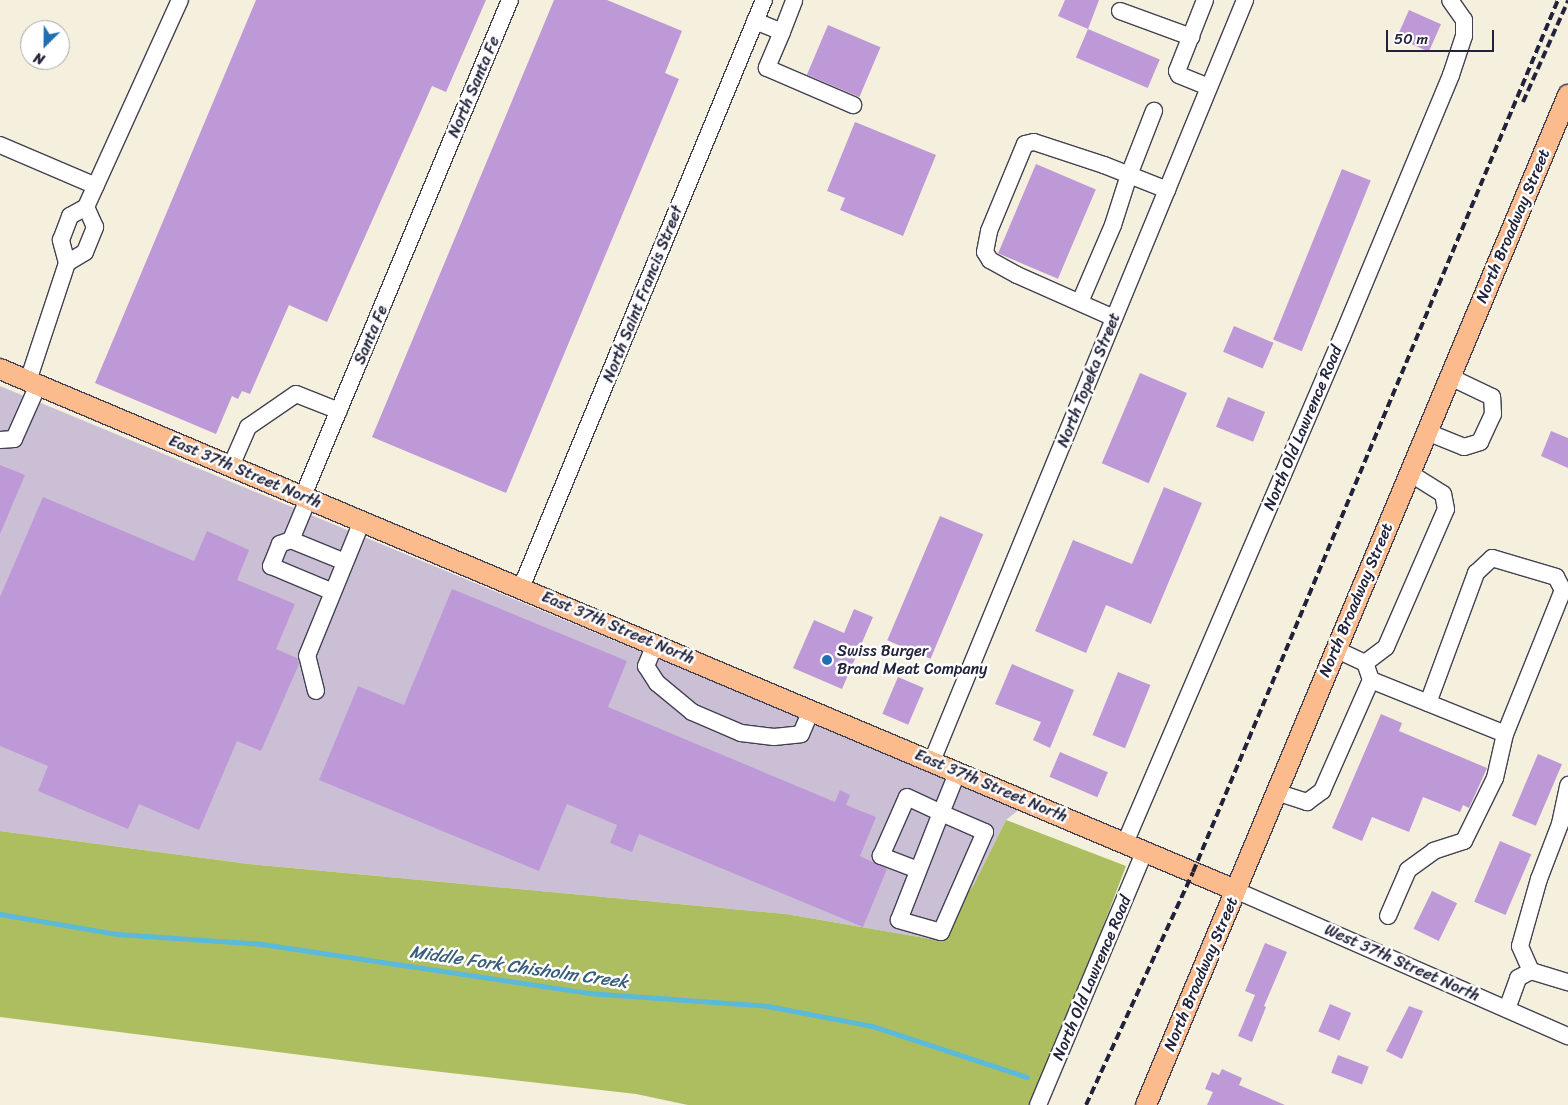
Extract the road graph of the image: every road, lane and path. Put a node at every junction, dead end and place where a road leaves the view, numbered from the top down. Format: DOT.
graph roads {
  1 [pos="180,0"];
  2 [pos="510,0"];
  3 [pos="764,0"];
  4 [pos="794,0"];
  5 [pos="1205,0"];
  6 [pos="1245,0"];
  7 [pos="1454,5"];
  8 [pos="1120,11"];
  9 [pos="756,21"];
  10 [pos="782,32"];
  11 [pos="1191,37"];
  12 [pos="1209,87"];
  13 [pos="1568,95"];
  14 [pos="853,105"];
  15 [pos="1154,111"];
  16 [pos="0,145"];
  17 [pos="438,173"];
  18 [pos="1129,175"];
  19 [pos="96,186"];
  20 [pos="1167,190"];
  21 [pos="86,207"];
  22 [pos="67,263"];
  23 [pos="1080,302"];
  24 [pos="1114,318"];
  25 [pos="0,369"];
  26 [pos="1450,377"];
  27 [pos="33,383"];
  28 [pos="339,411"];
  29 [pos="1427,432"];
  30 [pos="0,440"];
  31 [pos="231,466"];
  32 [pos="1409,473"];
  33 [pos="306,497"];
  34 [pos="362,521"];
  35 [pos="292,540"];
  36 [pos="345,562"];
  37 [pos="521,588"];
  38 [pos="333,592"];
  39 [pos="655,644"];
  40 [pos="1335,650"];
  41 [pos="1365,663"];
  42 [pos="1371,680"];
  43 [pos="316,691"];
  44 [pos="1428,703"];
  45 [pos="811,710"];
  46 [pos="1504,734"];
  47 [pos="932,761"];
  48 [pos="958,771"];
  49 [pos="1568,785"];
  50 [pos="1276,792"];
  51 [pos="941,813"];
  52 [pos="1125,842"];
  53 [pos="1145,851"];
  54 [pos="918,870"];
  55 [pos="1236,890"];
  56 [pos="1388,916"];
  57 [pos="1531,971"];
  58 [pos="1568,982"];
  59 [pos="1507,1009"];
  60 [pos="1568,1036"];
  61 [pos="1038,1105"];
  62 [pos="1146,1105"];
  1 -- 19 [label="street"];
  2 -- 17 [label="street, North Santa Fe"];
  3 -- 9 [label="street, North Saint Francis Street"];
  4 -- 10 [label="street"];
  5 -- 11 [label="street"];
  6 -- 12 [label="street, North Topeka Street"];
  7 -- 52 [label="street, North Old Lawrence Road"];
  8 -- 11 [label="street"];
  9 -- 10 [label="street"];
  9 -- 37 [label="street, North Saint Francis Street"];
  10 -- 14 [label="street"];
  11 -- 12 [label="street"];
  12 -- 20 [label="street, North Topeka Street"];
  13 -- 26 [label="main road, North Broadway Street"];
  15 -- 18 [label="street"];
  16 -- 19 [label="street"];
  17 -- 28 [label="street, Santa Fe"];
  18 -- 20 [label="street"];
  18 -- 23 [label="street"];
  18 -- 23 [label="street"];
  19 -- 21 [label="street"];
  20 -- 24 [label="street, North Topeka Street"];
  21 -- 22 [label="street"];
  21 -- 22 [label="street"];
  22 -- 27 [label="street"];
  23 -- 24 [label="street"];
  24 -- 47 [label="street, North Topeka Street"];
  25 -- 27 [label="main road, East 37th Street North"];
  26 -- 29 [label="main road, North Broadway Street"];
  26 -- 29 [label="street"];
  27 -- 30 [label="street"];
  27 -- 31 [label="main road, East 37th Street North"];
  28 -- 31 [label="street"];
  28 -- 33 [label="street, Santa Fe"];
  29 -- 32 [label="main road, North Broadway Street"];
  31 -- 33 [label="main road, East 37th Street North"];
  32 -- 40 [label="main road, North Broadway Street"];
  32 -- 41 [label="street"];
  33 -- 34 [label="main road, East 37th Street North"];
  33 -- 35 [label="street, Santa Fe"];
  34 -- 36 [label="street"];
  34 -- 37 [label="main road, East 37th Street North"];
  35 -- 36 [label="street"];
  35 -- 38 [label="street"];
  36 -- 38 [label="street"];
  37 -- 39 [label="main road, East 37th Street North"];
  38 -- 43 [label="street"];
  39 -- 45 [label="main road, East 37th Street North"];
  39 -- 45 [label="street"];
  40 -- 41 [label="street"];
  40 -- 50 [label="main road, North Broadway Street"];
  41 -- 42 [label="street"];
  42 -- 44 [label="street"];
  42 -- 50 [label="street"];
  44 -- 46 [label="street"];
  44 -- 46 [label="street"];
  45 -- 47 [label="main road, East 37th Street North"];
  46 -- 56 [label="street"];
  47 -- 48 [label="main road, East 37th Street North"];
  48 -- 51 [label="street"];
  48 -- 52 [label="main road, East 37th Street North"];
  49 -- 57 [label="street"];
  50 -- 55 [label="main road, North Broadway Street"];
  51 -- 54 [label="street"];
  51 -- 54 [label="street"];
  51 -- 54 [label="street"];
  52 -- 53 [label="main road, East 37th Street North"];
  53 -- 55 [label="main road, East 37th Street North"];
  53 -- 61 [label="street, North Old Lawrence Road"];
  55 -- 59 [label="street, West 37th Street North"];
  55 -- 62 [label="main road, North Broadway Street"];
  57 -- 58 [label="street"];
  57 -- 59 [label="street"];
  59 -- 60 [label="street, West 37th Street North"];
}
